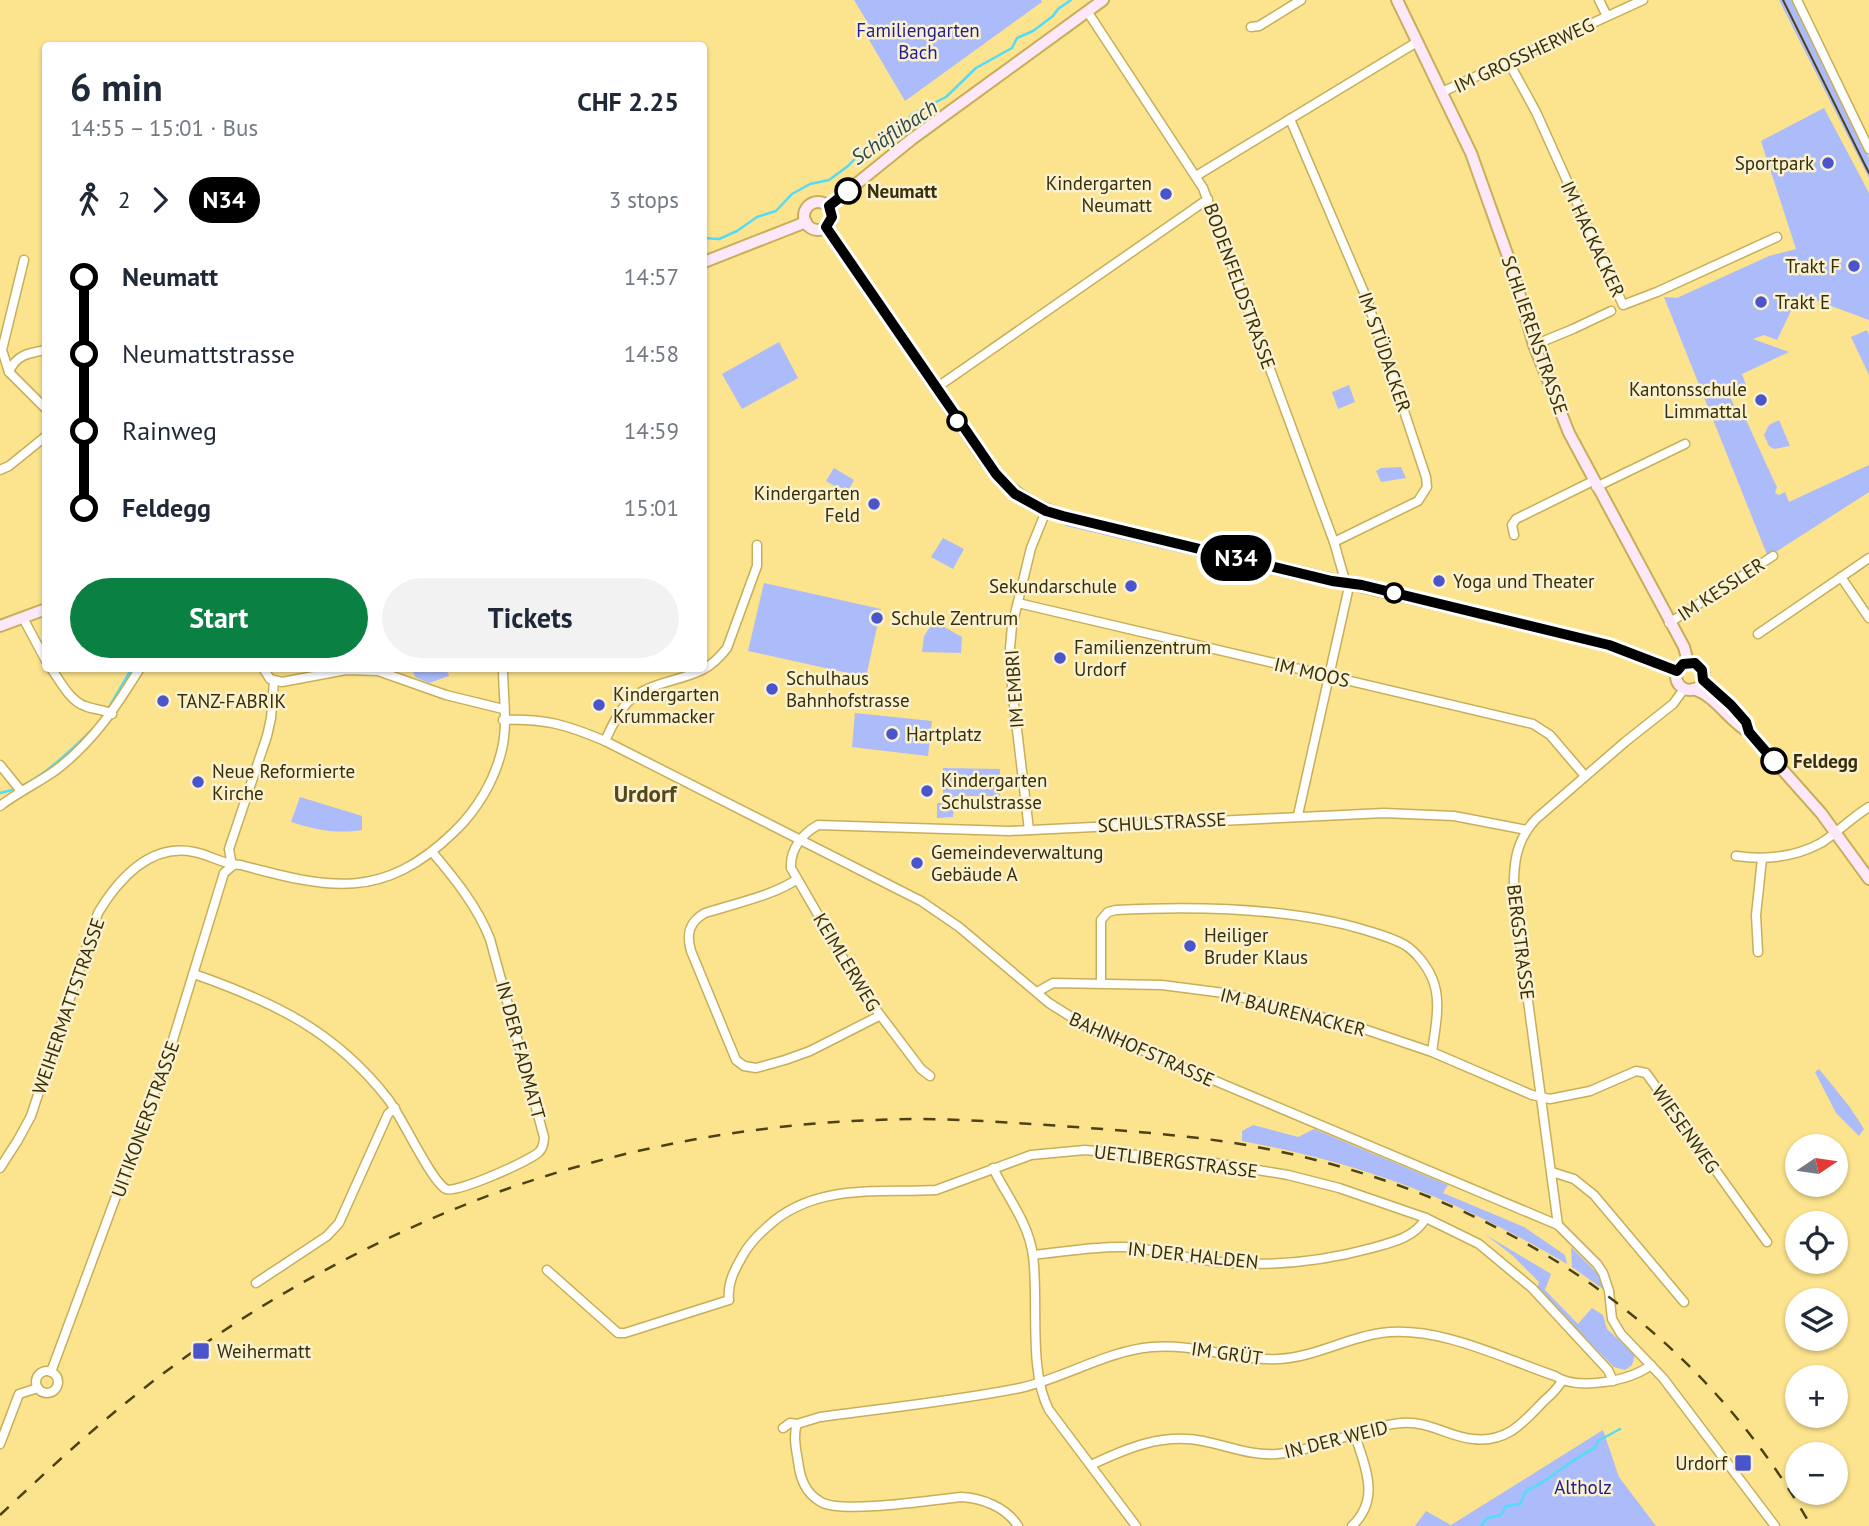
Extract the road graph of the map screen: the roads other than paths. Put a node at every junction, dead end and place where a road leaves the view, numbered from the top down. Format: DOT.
graph roads {
  1 [pos="1103,0"];
  2 [pos="1301,0"];
  3 [pos="1397,0"];
  4 [pos="1600,0"];
  5 [pos="1643,0"];
  6 [pos="1797,0"];
  7 [pos="1087,12"];
  8 [pos="1607,16"];
  9 [pos="1251,27"];
  10 [pos="1417,42"];
  11 [pos="1508,61"];
  12 [pos="1442,92"];
  13 [pos="1290,119"];
  14 [pos="1869,149"];
  15 [pos="1196,176"];
  16 [pos="1208,200"];
  17 [pos="829,206"];
  18 [pos="806,222"];
  19 [pos="826,227"];
  20 [pos="1777,237"];
  21 [pos="24,260"];
  22 [pos="707,261"];
  23 [pos="1611,311"];
  24 [pos="1534,345"];
  25 [pos="42,351"];
  26 [pos="9,372"];
  27 [pos="936,388"];
  28 [pos="42,406"];
  29 [pos="42,439"];
  30 [pos="1685,444"];
  31 [pos="0,470"];
  32 [pos="1595,484"];
  33 [pos="1046,511"];
  34 [pos="1514,535"];
  35 [pos="1334,542"];
  36 [pos="757,545"];
  37 [pos="1773,556"];
  38 [pos="1869,558"];
  39 [pos="1841,577"];
  40 [pos="1346,583"];
  41 [pos="1018,603"];
  42 [pos="42,611"];
  43 [pos="23,618"];
  44 [pos="1869,618"];
  45 [pos="1669,623"];
  46 [pos="0,626"];
  47 [pos="1758,634"];
  48 [pos="42,654"];
  49 [pos="1688,662"];
  50 [pos="707,667"];
  51 [pos="1677,671"];
  52 [pos="54,672"];
  53 [pos="137,672"];
  54 [pos="266,672"];
  55 [pos="335,672"];
  56 [pos="381,672"];
  57 [pos="503,672"];
  58 [pos="696,672"];
  59 [pos="1329,676"];
  60 [pos="1703,680"];
  61 [pos="274,681"];
  62 [pos="1688,689"];
  63 [pos="503,709"];
  64 [pos="109,712"];
  65 [pos="503,720"];
  66 [pos="1749,732"];
  67 [pos="605,741"];
  68 [pos="0,765"];
  69 [pos="1585,776"];
  70 [pos="18,788"];
  71 [pos="0,806"];
  72 [pos="1869,807"];
  73 [pos="1298,816"];
  74 [pos="1028,830"];
  75 [pos="1527,830"];
  76 [pos="1836,831"];
  77 [pos="801,839"];
  78 [pos="433,853"];
  79 [pos="1736,856"];
  80 [pos="1762,859"];
  81 [pos="232,866"];
  82 [pos="797,879"];
  83 [pos="1869,879"];
  84 [pos="1758,953"];
  85 [pos="194,974"];
  86 [pos="1101,984"];
  87 [pos="1037,992"];
  88 [pos="879,1016"];
  89 [pos="1432,1052"];
  90 [pos="930,1076"];
  91 [pos="1541,1097"];
  92 [pos="394,1108"];
  93 [pos="0,1167"];
  94 [pos="993,1168"];
  95 [pos="1552,1172"];
  96 [pos="1426,1217"];
  97 [pos="1558,1225"];
  98 [pos="1767,1242"];
  99 [pos="1033,1255"];
  100 [pos="547,1270"];
  101 [pos="256,1283"];
  102 [pos="1684,1302"];
  103 [pos="1651,1364"];
  104 [pos="51,1372"];
  105 [pos="1562,1381"];
  106 [pos="1613,1381"];
  107 [pos="1038,1383"];
  108 [pos="38,1388"];
  109 [pos="797,1424"];
  110 [pos="783,1428"];
  111 [pos="1355,1435"];
  112 [pos="0,1444"];
  113 [pos="1091,1465"];
  114 [pos="1018,1526"];
  115 [pos="1136,1526"];
  116 [pos="1352,1526"];
  117 [pos="1775,1526"];
  1 -- 7 [label="main road"];
  2 -- 9 [label="street"];
  3 -- 10 [label="main road, SCHLIERENSTRASSE"];
  4 -- 8 [label="street"];
  5 -- 8 [label="street, IM GROSSHERWEG"];
  6 -- 14 [label="street"];
  7 -- 15 [label="street, BODENFELDSTRASSE"];
  7 -- 17 [label="main road"];
  8 -- 11 [label="street, IM GROSSHERWEG"];
  10 -- 12 [label="main road, SCHLIERENSTRASSE"];
  10 -- 13 [label="street"];
  11 -- 12 [label="street, IM GROSSHERWEG"];
  11 -- 20 [label="street, IM HACKACKER"];
  12 -- 24 [label="main road, SCHLIERENSTRASSE"];
  13 -- 15 [label="street"];
  13 -- 35 [label="street, IM STÜDACKER"];
  15 -- 16 [label="street, BODENFELDSTRASSE"];
  16 -- 27 [label="street"];
  16 -- 35 [label="street, BODENFELDSTRASSE"];
  17 -- 18 [label="main road"];
  17 -- 19 [label="main road"];
  18 -- 19 [label="main road"];
  18 -- 22 [label="main road"];
  19 -- 27 [label="main road"];
  21 -- 26 [label="street"];
  23 -- 24 [label="street"];
  24 -- 32 [label="main road, SCHLIERENSTRASSE"];
  25 -- 26 [label="street"];
  26 -- 28 [label="street"];
  27 -- 33 [label="main road"];
  29 -- 31 [label="street"];
  30 -- 32 [label="street"];
  32 -- 34 [label="street"];
  32 -- 45 [label="main road, SCHLIERENSTRASSE"];
  33 -- 40 [label="main road"];
  33 -- 41 [label="street, IM EMBRI"];
  35 -- 40 [label="street, BODENFELDSTRASSE"];
  36 -- 50 [label="street"];
  37 -- 45 [label="street, IM KESSLER"];
  38 -- 39 [label="street"];
  39 -- 44 [label="street"];
  39 -- 47 [label="street"];
  40 -- 51 [label="main road"];
  40 -- 59 [label="street"];
  41 -- 59 [label="street, IM MOOS"];
  41 -- 74 [label="street, IM EMBRI"];
  42 -- 43 [label="main road"];
  43 -- 46 [label="main road"];
  43 -- 48 [label="street"];
  45 -- 49 [label="main road, SCHLIERENSTRASSE"];
  49 -- 51 [label="main road"];
  49 -- 60 [label="main road"];
  51 -- 62 [label="main road"];
  52 -- 64 [label="street"];
  53 -- 64 [label="street"];
  54 -- 61 [label="street"];
  55 -- 61 [label="street"];
  56 -- 63 [label="street"];
  57 -- 63 [label="street"];
  58 -- 67 [label="street"];
  59 -- 69 [label="street, IM MOOS"];
  59 -- 73 [label="street"];
  60 -- 62 [label="main road"];
  60 -- 66 [label="main road"];
  61 -- 81 [label="street"];
  62 -- 66 [label="main road"];
  62 -- 69 [label="street, BERGSTRASSE"];
  63 -- 65 [label="street, WEIHERMATTSTRASSE"];
  64 -- 70 [label="street"];
  65 -- 67 [label="street, BAHNHOFSTRASSE"];
  65 -- 78 [label="street, WEIHERMATTSTRASSE"];
  66 -- 76 [label="main road"];
  67 -- 77 [label="street, BAHNHOFSTRASSE"];
  68 -- 70 [label="street"];
  69 -- 75 [label="street, BERGSTRASSE"];
  70 -- 71 [label="street"];
  72 -- 76 [label="street"];
  73 -- 74 [label="street, SCHULSTRASSE"];
  73 -- 75 [label="street, SCHULSTRASSE"];
  74 -- 77 [label="street, SCHULSTRASSE"];
  75 -- 91 [label="street, BERGSTRASSE"];
  76 -- 80 [label="street"];
  76 -- 83 [label="main road"];
  77 -- 82 [label="street, KEIMLERWEG"];
  77 -- 87 [label="street, BAHNHOFSTRASSE"];
  78 -- 81 [label="street, WEIHERMATTSTRASSE"];
  78 -- 92 [label="street, IN DER FADMATT"];
  79 -- 80 [label="street"];
  80 -- 84 [label="street"];
  81 -- 85 [label="street, UITIKONERSTRASSE"];
  81 -- 93 [label="street, WEIHERMATTSTRASSE"];
  82 -- 88 [label="street, KEIMLERWEG"];
  82 -- 88 [label="street"];
  85 -- 92 [label="street, IN DER FADMATT"];
  85 -- 104 [label="street, UITIKONERSTRASSE"];
  86 -- 87 [label="street, IM BAURENACKER"];
  86 -- 89 [label="street, IM BAURENACKER"];
  86 -- 89 [label="street"];
  87 -- 97 [label="street, BAHNHOFSTRASSE"];
  88 -- 90 [label="street, KEIMLERWEG"];
  89 -- 91 [label="street, IM BAURENACKER"];
  91 -- 95 [label="street, BERGSTRASSE"];
  91 -- 98 [label="street, WIESENWEG"];
  92 -- 101 [label="street"];
  94 -- 96 [label="street, UETLIBERGSTRASSE"];
  94 -- 99 [label="street"];
  94 -- 100 [label="street, UETLIBERGSTRASSE"];
  95 -- 97 [label="street, BERGSTRASSE"];
  95 -- 102 [label="street"];
  96 -- 99 [label="street, IN DER HALDEN"];
  96 -- 106 [label="street, UETLIBERGSTRASSE"];
  97 -- 103 [label="street, BAHNHOFSTRASSE"];
  99 -- 107 [label="street"];
  103 -- 106 [label="street, IM GRÜT"];
  103 -- 117 [label="street, BAHNHOFSTRASSE"];
  104 -- 108 [label="street, UITIKONERSTRASSE"];
  104 -- 108 [label="street, UITIKONERSTRASSE"];
  105 -- 106 [label="street, IM GRÜT"];
  105 -- 107 [label="street, IM GRÜT"];
  105 -- 111 [label="street, IN DER WEID"];
  107 -- 109 [label="street, IM GRÜT"];
  107 -- 113 [label="street"];
  108 -- 112 [label="street"];
  109 -- 110 [label="street, IM GRÜT"];
  109 -- 114 [label="street"];
  111 -- 113 [label="street, IN DER WEID"];
  111 -- 116 [label="street"];
  113 -- 115 [label="street"];
}
